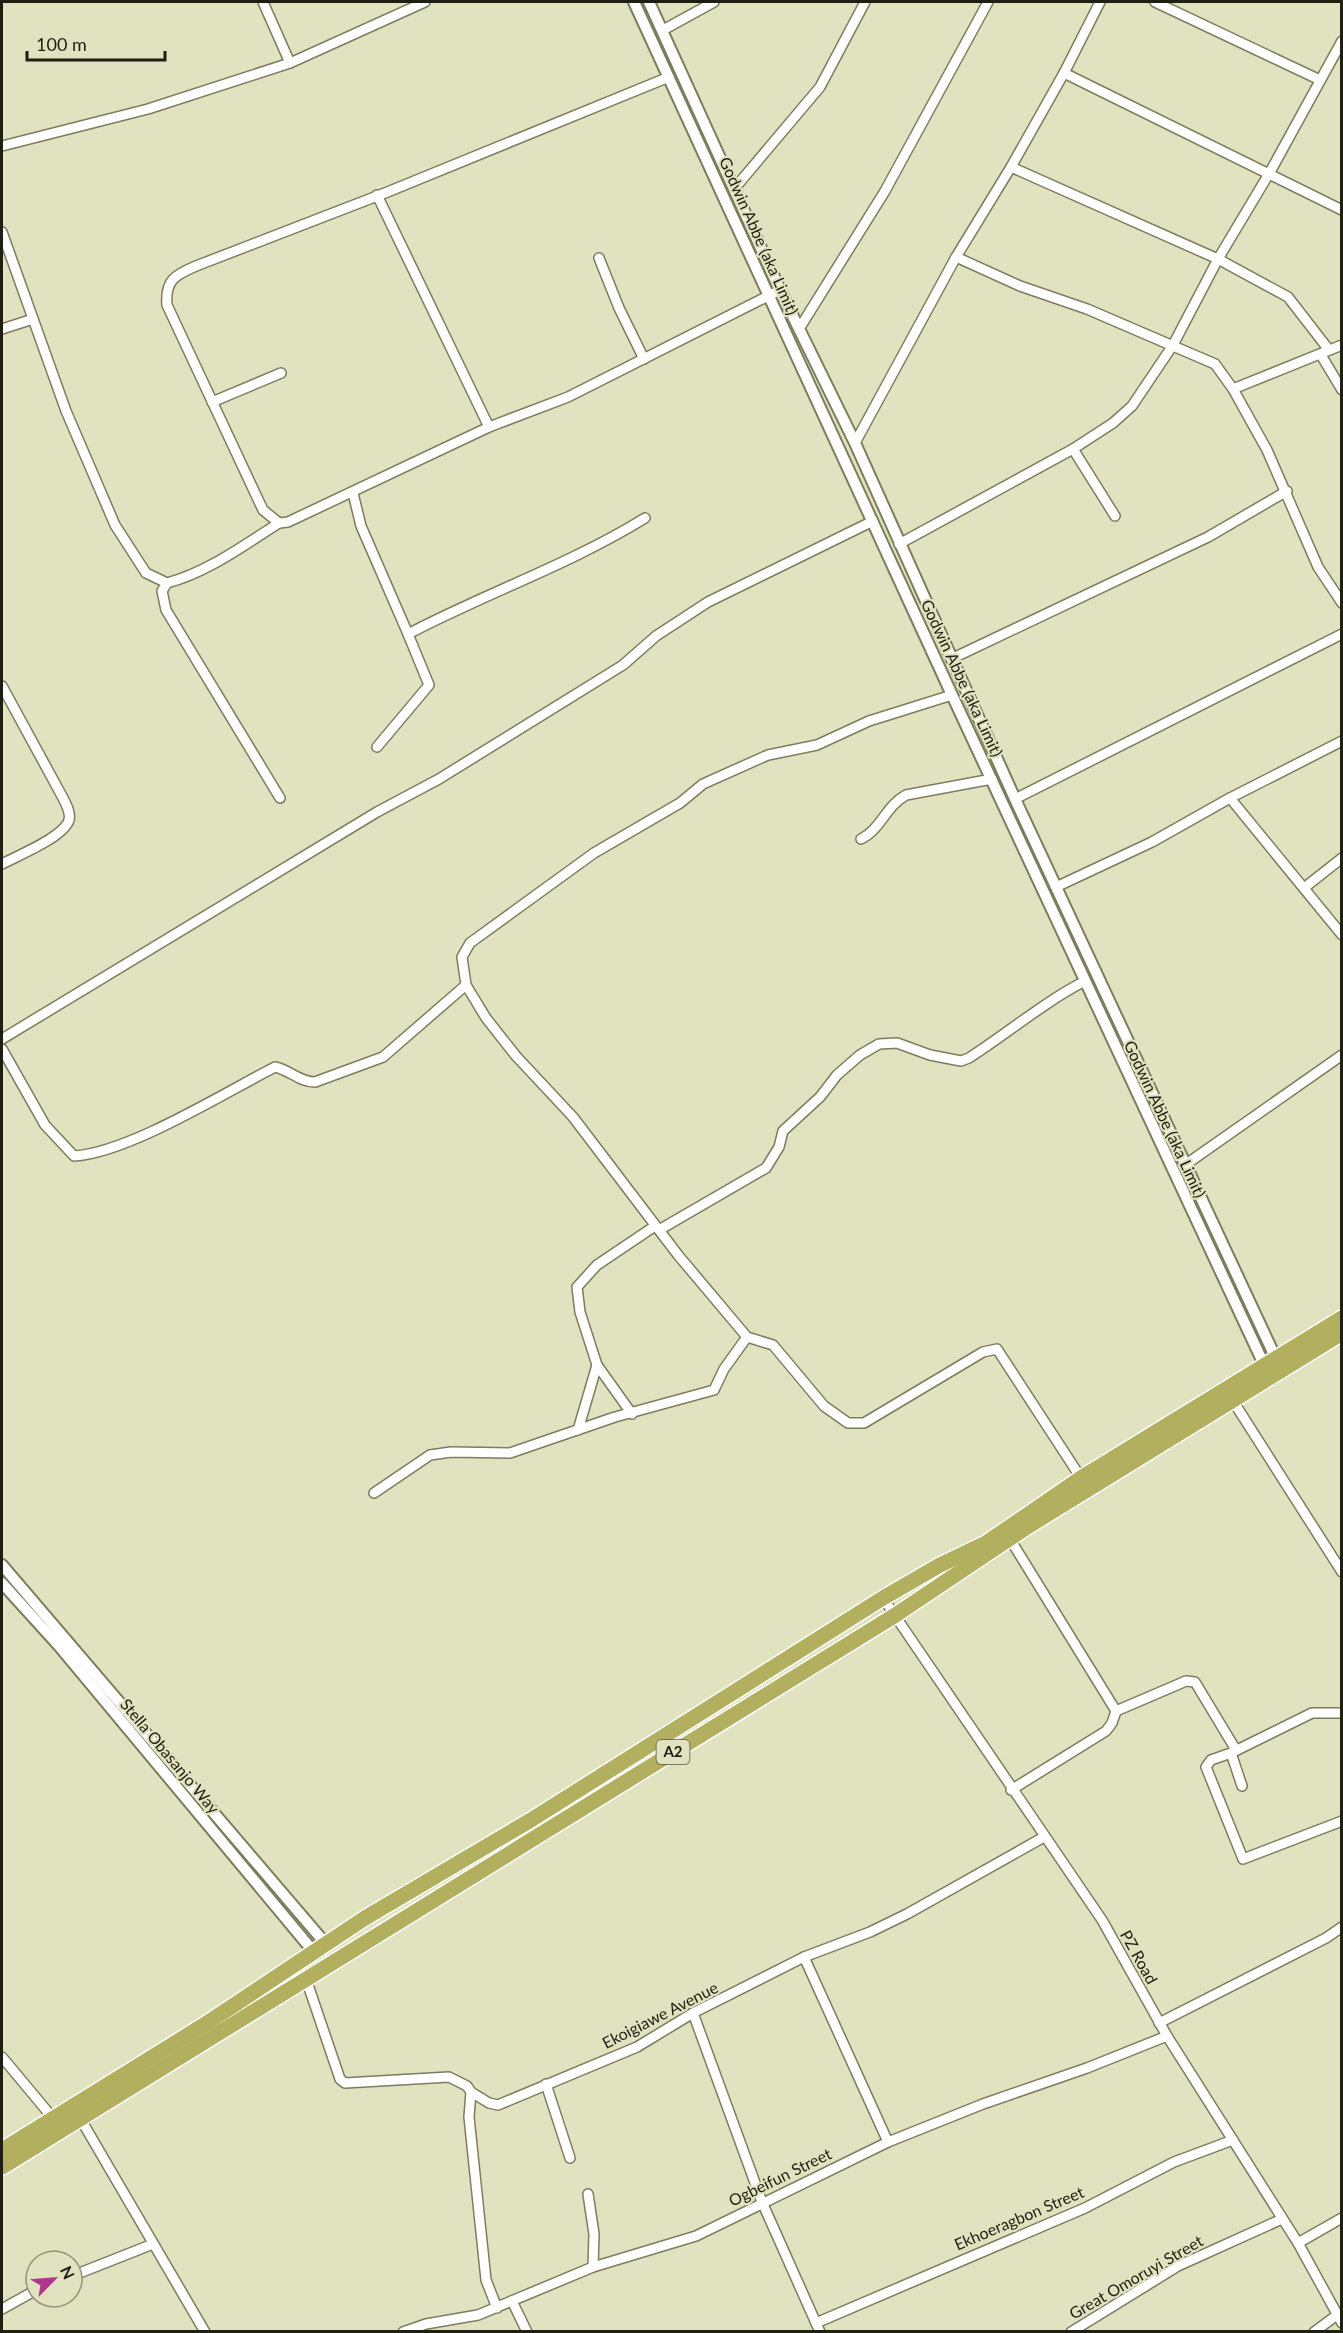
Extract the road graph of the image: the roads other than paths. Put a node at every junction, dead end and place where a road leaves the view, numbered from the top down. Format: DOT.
graph roads {
  1 [pos="263,2"];
  2 [pos="425,2"];
  3 [pos="634,2"];
  4 [pos="649,2"];
  5 [pos="714,2"];
  6 [pos="865,2"];
  7 [pos="988,2"];
  8 [pos="1100,2"];
  9 [pos="1155,2"];
  10 [pos="663,30"];
  11 [pos="1341,41"];
  12 [pos="290,63"];
  13 [pos="1064,73"];
  14 [pos="669,77"];
  15 [pos="1320,80"];
  16 [pos="2,146"];
  17 [pos="1011,167"];
  18 [pos="1270,172"];
  19 [pos="734,189"];
  20 [pos="377,195"];
  21 [pos="1341,210"];
  22 [pos="2,232"];
  23 [pos="956,257"];
  24 [pos="599,258"];
  25 [pos="1218,259"];
  26 [pos="780,290"];
  27 [pos="769,295"];
  28 [pos="33,319"];
  29 [pos="2,329"];
  30 [pos="799,329"];
  31 [pos="1173,345"];
  32 [pos="1341,345"];
  33 [pos="1325,353"];
  34 [pos="644,359"];
  35 [pos="281,373"];
  36 [pos="1233,389"];
  37 [pos="1341,390"];
  38 [pos="212,402"];
  39 [pos="843,420"];
  40 [pos="831,426"];
  41 [pos="489,427"];
  42 [pos="855,443"];
  43 [pos="1074,449"];
  44 [pos="1287,491"];
  45 [pos="353,493"];
  46 [pos="1115,516"];
  47 [pos="645,518"];
  48 [pos="873,521"];
  49 [pos="279,524"];
  50 [pos="899,544"];
  51 [pos="167,583"];
  52 [pos="1341,603"];
  53 [pos="408,634"];
  54 [pos="1341,634"];
  55 [pos="951,658"];
  56 [pos="2,686"];
  57 [pos="952,695"];
  58 [pos="1341,741"];
  59 [pos="377,747"];
  60 [pos="992,779"];
  61 [pos="280,798"];
  62 [pos="1230,798"];
  63 [pos="1015,799"];
  64 [pos="861,839"];
  65 [pos="1341,858"];
  66 [pos="2,864"];
  67 [pos="1056,886"];
  68 [pos="1304,888"];
  69 [pos="1341,935"];
  70 [pos="1085,981"];
  71 [pos="466,985"];
  72 [pos="2,1039"];
  73 [pos="2,1049"];
  74 [pos="1341,1055"];
  75 [pos="1185,1165"];
  76 [pos="657,1228"];
  77 [pos="1341,1318"];
  78 [pos="1341,1333"];
  79 [pos="747,1337"];
  80 [pos="597,1365"];
  81 [pos="1273,1368"];
  82 [pos="1233,1401"];
  83 [pos="632,1414"];
  84 [pos="578,1430"];
  85 [pos="1081,1479"];
  86 [pos="374,1494"];
  87 [pos="1010,1539"];
  88 [pos="2,1565"];
  89 [pos="1341,1572"];
  90 [pos="3,1586"];
  91 [pos="883,1598"];
  92 [pos="894,1617"];
  93 [pos="1116,1711"];
  94 [pos="1341,1713"];
  95 [pos="1234,1752"];
  96 [pos="1242,1786"];
  97 [pos="1011,1790"];
  98 [pos="1341,1821"];
  99 [pos="1044,1836"];
  100 [pos="1341,1927"];
  101 [pos="319,1947"];
  102 [pos="804,1957"];
  103 [pos="306,1979"];
  104 [pos="693,2013"];
  105 [pos="1160,2023"];
  106 [pos="1167,2036"];
  107 [pos="2,2057"];
  108 [pos="546,2084"];
  109 [pos="471,2092"];
  110 [pos="52,2116"];
  111 [pos="80,2118"];
  112 [pos="1233,2140"];
  113 [pos="888,2142"];
  114 [pos="2,2150"];
  115 [pos="570,2158"];
  116 [pos="2,2167"];
  117 [pos="588,2194"];
  118 [pos="762,2202"];
  119 [pos="1341,2218"];
  120 [pos="1282,2219"];
  121 [pos="1298,2243"];
  122 [pos="153,2244"];
  123 [pos="593,2267"];
  124 [pos="84,2271"];
  125 [pos="24,2297"];
  126 [pos="513,2301"];
  127 [pos="497,2307"];
  128 [pos="2,2309"];
  129 [pos="1339,2319"];
  130 [pos="818,2327"];
  131 [pos="205,2331"];
  132 [pos="403,2331"];
  133 [pos="527,2331"];
  134 [pos="1071,2331"];
  135 [pos="1314,2331"];
  1 -- 12 [label="street"];
  2 -- 12 [label="street"];
  3 -- 14 [label="street, Godwin Abbe (aka Limit)"];
  4 -- 10 [label="street, Godwin Abbe (aka Limit)"];
  5 -- 10 [label="street"];
  6 -- 19 [label="street"];
  7 -- 30 [label="street"];
  8 -- 13 [label="street"];
  9 -- 15 [label="street"];
  10 -- 19 [label="street, Godwin Abbe (aka Limit)"];
  11 -- 15 [label="street"];
  12 -- 16 [label="street"];
  13 -- 17 [label="street"];
  13 -- 18 [label="street"];
  14 -- 20 [label="street"];
  14 -- 27 [label="street, Godwin Abbe (aka Limit)"];
  15 -- 18 [label="street"];
  17 -- 23 [label="street"];
  17 -- 25 [label="street"];
  18 -- 21 [label="street"];
  18 -- 25 [label="street"];
  19 -- 26 [label="street, Godwin Abbe (aka Limit)"];
  20 -- 38 [label="street"];
  20 -- 41 [label="street"];
  22 -- 28 [label="street"];
  23 -- 31 [label="street"];
  23 -- 42 [label="street"];
  24 -- 34 [label="street"];
  25 -- 31 [label="street"];
  25 -- 33 [label="street"];
  26 -- 27 [label="street"];
  26 -- 30 [label="street, Godwin Abbe (aka Limit)"];
  27 -- 34 [label="street"];
  27 -- 40 [label="street, Godwin Abbe (aka Limit)"];
  28 -- 29 [label="street"];
  28 -- 51 [label="street"];
  30 -- 39 [label="street, Godwin Abbe (aka Limit)"];
  31 -- 36 [label="street"];
  31 -- 43 [label="street"];
  32 -- 33 [label="street"];
  33 -- 36 [label="street"];
  33 -- 37 [label="street"];
  34 -- 41 [label="street"];
  35 -- 38 [label="street"];
  36 -- 44 [label="street"];
  38 -- 49 [label="street"];
  39 -- 40 [label="street"];
  39 -- 42 [label="street, Godwin Abbe (aka Limit)"];
  40 -- 48 [label="street, Godwin Abbe (aka Limit)"];
  41 -- 45 [label="street"];
  42 -- 50 [label="street, Godwin Abbe (aka Limit)"];
  43 -- 46 [label="street"];
  43 -- 50 [label="street"];
  44 -- 52 [label="street"];
  44 -- 55 [label="street"];
  45 -- 49 [label="street"];
  45 -- 53 [label="street"];
  47 -- 53 [label="street"];
  48 -- 57 [label="street, Godwin Abbe (aka Limit)"];
  48 -- 72 [label="street"];
  49 -- 51 [label="street"];
  50 -- 55 [label="street, Godwin Abbe (aka Limit)"];
  51 -- 61 [label="street"];
  53 -- 59 [label="street"];
  54 -- 63 [label="street"];
  55 -- 63 [label="street, Godwin Abbe (aka Limit)"];
  56 -- 66 [label="street"];
  57 -- 60 [label="street, Godwin Abbe (aka Limit)"];
  57 -- 71 [label="street"];
  58 -- 62 [label="street"];
  60 -- 64 [label="street"];
  60 -- 70 [label="street, Godwin Abbe (aka Limit)"];
  62 -- 67 [label="street"];
  62 -- 68 [label="street"];
  63 -- 67 [label="street, Godwin Abbe (aka Limit)"];
  65 -- 68 [label="street"];
  67 -- 75 [label="street, Godwin Abbe (aka Limit)"];
  68 -- 69 [label="street"];
  70 -- 76 [label="street"];
  70 -- 81 [label="street, Godwin Abbe (aka Limit)"];
  71 -- 73 [label="street"];
  71 -- 76 [label="street"];
  74 -- 75 [label="street"];
  75 -- 81 [label="street, Godwin Abbe (aka Limit)"];
  76 -- 79 [label="street"];
  76 -- 80 [label="street"];
  77 -- 81 [label="highway, A2"];
  78 -- 81 [label="highway, A2"];
  79 -- 83 [label="street"];
  79 -- 85 [label="street"];
  80 -- 83 [label="street"];
  80 -- 84 [label="street"];
  81 -- 82 [label="highway, A2"];
  81 -- 85 [label="highway, A2"];
  82 -- 87 [label="highway, A2"];
  82 -- 89 [label="street"];
  83 -- 84 [label="street"];
  84 -- 86 [label="street"];
  85 -- 91 [label="highway, A2"];
  87 -- 92 [label="highway, A2"];
  87 -- 93 [label="street"];
  88 -- 101 [label="street"];
  90 -- 101 [label="street, Stella Obasanjo Way"];
  91 -- 92 [label="street, PZ Road"];
  91 -- 101 [label="highway, A2"];
  92 -- 97 [label="street, PZ Road"];
  92 -- 103 [label="highway, A2"];
  93 -- 95 [label="street"];
  93 -- 97 [label="street"];
  94 -- 95 [label="street"];
  95 -- 96 [label="street"];
  95 -- 98 [label="street"];
  97 -- 99 [label="street, PZ Road"];
  99 -- 102 [label="street, Ekoigiawe Avenue"];
  99 -- 105 [label="street, PZ Road"];
  100 -- 105 [label="street"];
  101 -- 110 [label="highway, A2"];
  102 -- 104 [label="street, Ekoigiawe Avenue"];
  102 -- 113 [label="street"];
  103 -- 109 [label="street, Ekoigiawe Avenue"];
  103 -- 111 [label="highway, A2"];
  104 -- 108 [label="street, Ekoigiawe Avenue"];
  104 -- 118 [label="street"];
  105 -- 106 [label="street, PZ Road"];
  106 -- 112 [label="street, PZ Road"];
  106 -- 113 [label="street, Ogbeifun Street"];
  107 -- 110 [label="street"];
  108 -- 109 [label="street, Ekoigiawe Avenue"];
  108 -- 115 [label="street"];
  109 -- 127 [label="street"];
  110 -- 114 [label="highway, A2"];
  111 -- 116 [label="highway, A2"];
  111 -- 122 [label="street"];
  112 -- 120 [label="street, PZ Road"];
  112 -- 130 [label="street, Ekhoeragbon Street"];
  113 -- 118 [label="street, Ogbeifun Street"];
  117 -- 123 [label="street"];
  118 -- 123 [label="street, Ogbeifun Street"];
  118 -- 130 [label="street"];
  119 -- 121 [label="street"];
  120 -- 121 [label="street, PZ Road"];
  120 -- 134 [label="street, Great Omoruyi Street"];
  121 -- 129 [label="street, PZ Road"];
  122 -- 124 [label="street"];
  122 -- 131 [label="street"];
  123 -- 126 [label="street, Ogbeifun Street"];
  125 -- 128 [label="street"];
  126 -- 127 [label="street, Ogbeifun Street"];
  126 -- 133 [label="street"];
  127 -- 132 [label="street, Ogbeifun Street"];
  129 -- 135 [label="street"];
}
